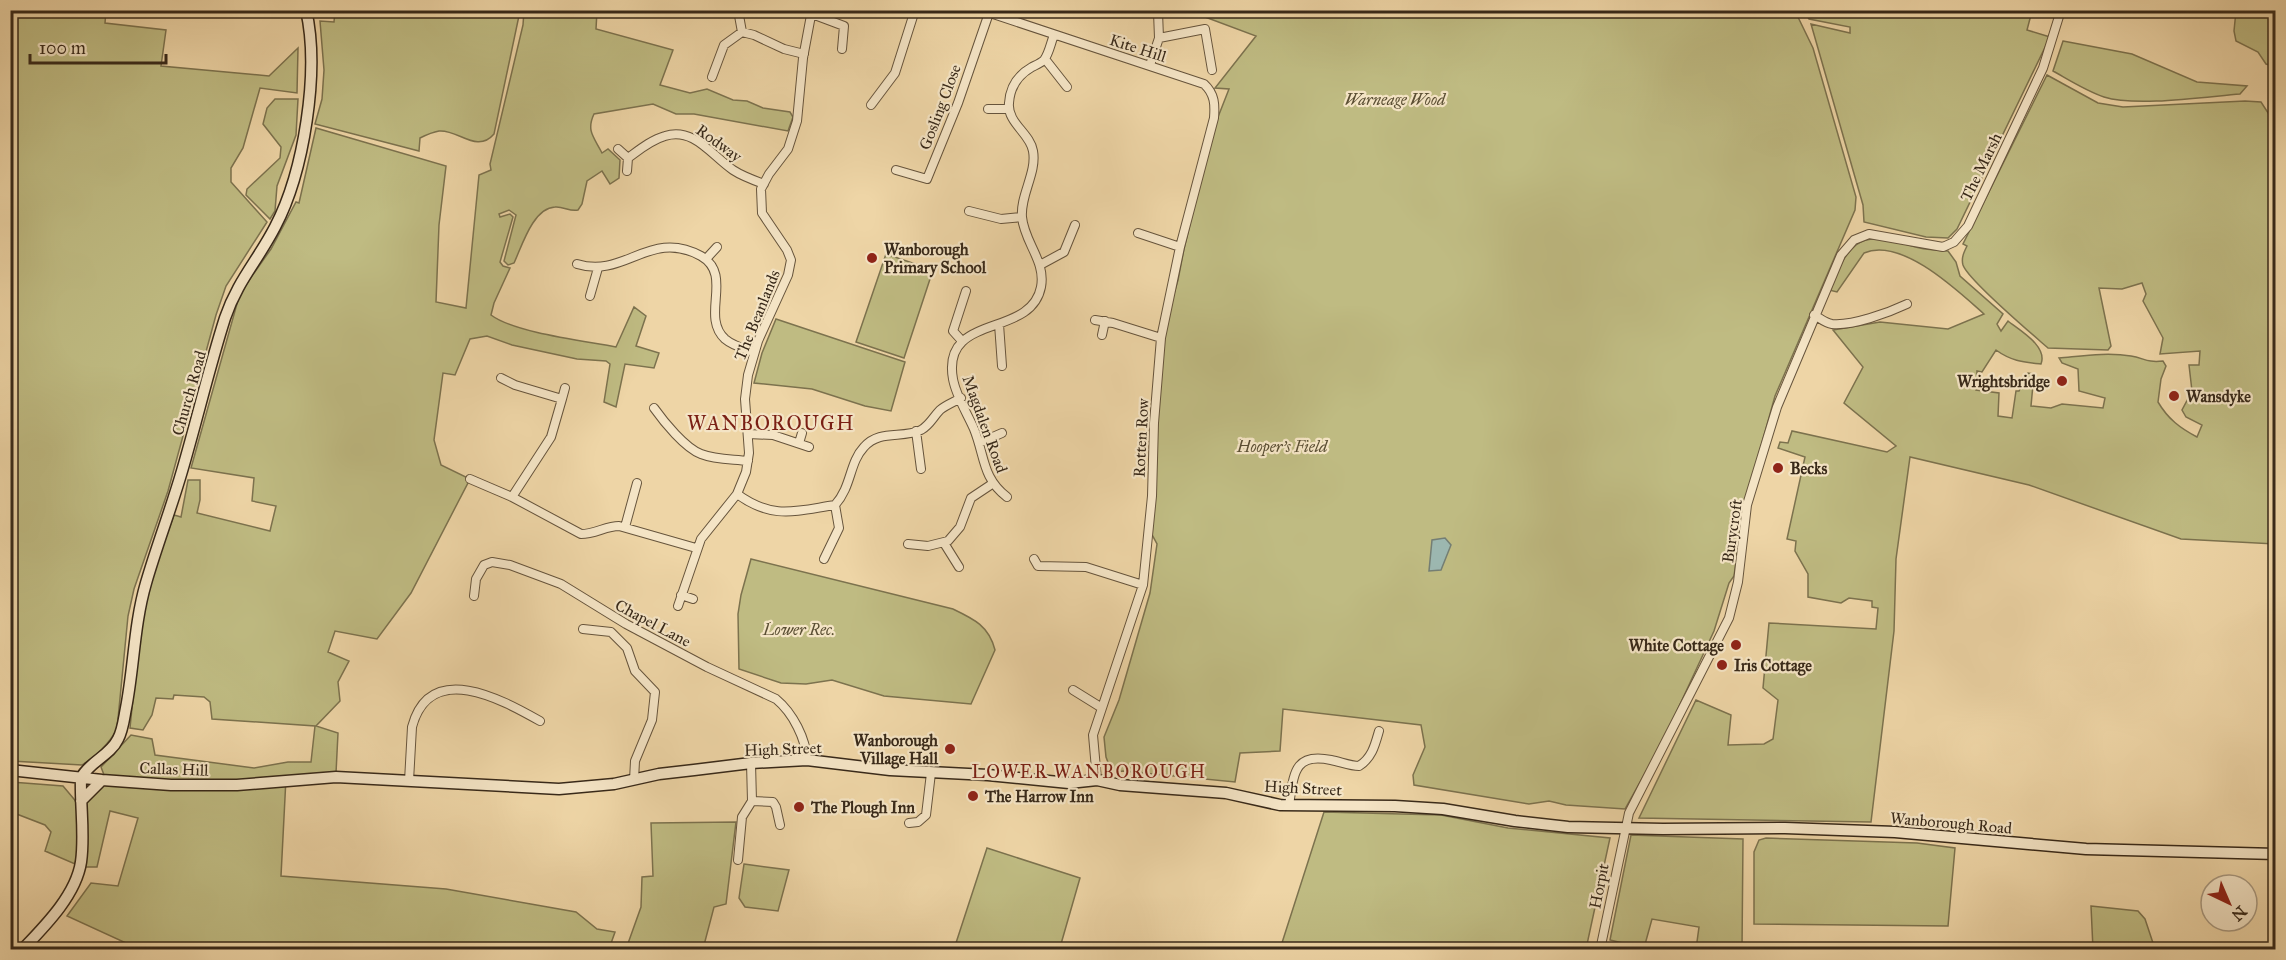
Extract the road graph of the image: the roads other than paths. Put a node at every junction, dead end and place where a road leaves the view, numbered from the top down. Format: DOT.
graph roads {
  1 [pos="306,10"];
  2 [pos="738,10"];
  3 [pos="915,10"];
  4 [pos="2061,10"];
  5 [pos="812,12"];
  6 [pos="985,12"];
  7 [pos="1158,12"];
  8 [pos="742,32"];
  9 [pos="1054,35"];
  10 [pos="1159,38"];
  11 [pos="842,49"];
  12 [pos="804,54"];
  13 [pos="1045,59"];
  14 [pos="1150,65"];
  15 [pos="1212,70"];
  16 [pos="712,77"];
  17 [pos="1067,87"];
  18 [pos="1213,94"];
  19 [pos="871,105"];
  20 [pos="1009,108"];
  21 [pos="988,109"];
  22 [pos="618,148"];
  23 [pos="628,158"];
  24 [pos="896,170"];
  25 [pos="627,171"];
  26 [pos="764,184"];
  27 [pos="969,211"];
  28 [pos="1022,217"];
  29 [pos="1075,225"];
  30 [pos="1138,234"];
  31 [pos="1860,236"];
  32 [pos="717,247"];
  33 [pos="1180,247"];
  34 [pos="702,257"];
  35 [pos="577,264"];
  36 [pos="1040,265"];
  37 [pos="598,268"];
  38 [pos="966,291"];
  39 [pos="590,296"];
  40 [pos="1907,304"];
  41 [pos="1814,315"];
  42 [pos="1095,320"];
  43 [pos="1105,321"];
  44 [pos="999,324"];
  45 [pos="1102,335"];
  46 [pos="1161,338"];
  47 [pos="962,342"];
  48 [pos="754,352"];
  49 [pos="1002,366"];
  50 [pos="501,378"];
  51 [pos="565,388"];
  52 [pos="961,398"];
  53 [pos="562,399"];
  54 [pos="654,408"];
  55 [pos="916,431"];
  56 [pos="802,433"];
  57 [pos="1002,433"];
  58 [pos="748,434"];
  59 [pos="799,443"];
  60 [pos="979,443"];
  61 [pos="809,447"];
  62 [pos="748,461"];
  63 [pos="921,469"];
  64 [pos="470,479"];
  65 [pos="638,483"];
  66 [pos="992,484"];
  67 [pos="737,494"];
  68 [pos="512,497"];
  69 [pos="1007,497"];
  70 [pos="835,505"];
  71 [pos="625,527"];
  72 [pos="944,543"];
  73 [pos="908,544"];
  74 [pos="696,548"];
  75 [pos="824,559"];
  76 [pos="1034,559"];
  77 [pos="959,567"];
  78 [pos="1143,585"];
  79 [pos="681,595"];
  80 [pos="474,596"];
  81 [pos="693,599"];
  82 [pos="678,606"];
  83 [pos="583,629"];
  84 [pos="1073,690"];
  85 [pos="1102,708"];
  86 [pos="540,721"];
  87 [pos="1379,731"];
  88 [pos="807,760"];
  89 [pos="751,763"];
  90 [pos="10,770"];
  91 [pos="932,772"];
  92 [pos="336,777"];
  93 [pos="81,778"];
  94 [pos="102,780"];
  95 [pos="634,780"];
  96 [pos="1097,780"];
  97 [pos="409,781"];
  98 [pos="81,801"];
  99 [pos="752,801"];
  100 [pos="1289,805"];
  101 [pos="909,823"];
  102 [pos="780,825"];
  103 [pos="1624,829"];
  104 [pos="2276,854"];
  105 [pos="738,860"];
  106 [pos="22,950"];
  107 [pos="1600,950"];
  1 -- 93 [label="street, Church Road"];
  2 -- 8 [label="street"];
  3 -- 19 [label="street"];
  4 -- 31 [label="street, The Marsh"];
  5 -- 11 [label="street"];
  5 -- 12 [label="street"];
  6 -- 9 [label="street, Kite Hill"];
  6 -- 24 [label="street, Gosling Close"];
  7 -- 10 [label="street"];
  8 -- 12 [label="street"];
  8 -- 16 [label="street"];
  9 -- 13 [label="street"];
  9 -- 14 [label="street, Kite Hill"];
  10 -- 14 [label="street"];
  10 -- 15 [label="street"];
  12 -- 26 [label="street"];
  13 -- 17 [label="street"];
  13 -- 20 [label="street"];
  14 -- 18 [label="street, Kite Hill"];
  18 -- 33 [label="street, Rotten Row"];
  20 -- 21 [label="street"];
  20 -- 28 [label="street"];
  22 -- 23 [label="street"];
  23 -- 25 [label="street"];
  23 -- 26 [label="street, Rodway"];
  26 -- 48 [label="street, The Beanlands"];
  27 -- 28 [label="street"];
  28 -- 36 [label="street"];
  29 -- 36 [label="street"];
  30 -- 33 [label="street"];
  31 -- 41 [label="street, Burycroft"];
  32 -- 34 [label="street"];
  33 -- 46 [label="street, Rotten Row"];
  34 -- 37 [label="street"];
  34 -- 48 [label="street"];
  35 -- 37 [label="street"];
  36 -- 44 [label="street"];
  37 -- 39 [label="street"];
  38 -- 47 [label="street"];
  40 -- 41 [label="street"];
  41 -- 103 [label="street, Burycroft"];
  42 -- 43 [label="street"];
  43 -- 45 [label="street"];
  43 -- 46 [label="street"];
  44 -- 47 [label="street"];
  44 -- 49 [label="street"];
  46 -- 78 [label="street, Rotten Row"];
  47 -- 52 [label="street, Magdalen Road"];
  48 -- 58 [label="street, The Beanlands"];
  50 -- 53 [label="street"];
  51 -- 53 [label="street"];
  52 -- 55 [label="street"];
  52 -- 60 [label="street, Magdalen Road"];
  53 -- 68 [label="street"];
  54 -- 62 [label="street"];
  55 -- 63 [label="street"];
  55 -- 70 [label="street"];
  56 -- 59 [label="street"];
  57 -- 60 [label="street"];
  58 -- 59 [label="street"];
  58 -- 62 [label="street, The Beanlands"];
  59 -- 61 [label="street"];
  60 -- 66 [label="street, Magdalen Road"];
  62 -- 67 [label="street, The Beanlands"];
  64 -- 68 [label="street"];
  65 -- 71 [label="street"];
  66 -- 69 [label="street, Magdalen Road"];
  66 -- 72 [label="street"];
  67 -- 70 [label="street"];
  67 -- 74 [label="street, The Beanlands"];
  68 -- 71 [label="street"];
  70 -- 75 [label="street"];
  71 -- 74 [label="street"];
  72 -- 73 [label="street"];
  72 -- 77 [label="street"];
  74 -- 79 [label="street, The Beanlands"];
  76 -- 78 [label="street"];
  78 -- 85 [label="street, Rotten Row"];
  79 -- 81 [label="street"];
  79 -- 82 [label="street, The Beanlands"];
  80 -- 88 [label="street, Chapel Lane"];
  83 -- 95 [label="street"];
  84 -- 85 [label="street"];
  85 -- 96 [label="street, Rotten Row"];
  86 -- 97 [label="street"];
  87 -- 100 [label="street"];
  88 -- 89 [label="street, High Street"];
  88 -- 91 [label="street, High Street"];
  89 -- 95 [label="street, High Street"];
  89 -- 99 [label="street"];
  90 -- 93 [label="street, Callas Hill"];
  91 -- 96 [label="street, High Street"];
  91 -- 101 [label="street"];
  92 -- 94 [label="street, Callas Hill"];
  92 -- 97 [label="street, High Street"];
  93 -- 94 [label="street, Callas Hill"];
  93 -- 98 [label="street"];
  94 -- 98 [label="street"];
  95 -- 97 [label="street, High Street"];
  96 -- 100 [label="street, High Street"];
  98 -- 106 [label="street"];
  99 -- 102 [label="street"];
  99 -- 105 [label="street"];
  100 -- 103 [label="street, High Street"];
  103 -- 104 [label="street, Wanborough Road"];
  103 -- 107 [label="street, Horpit"];
}
